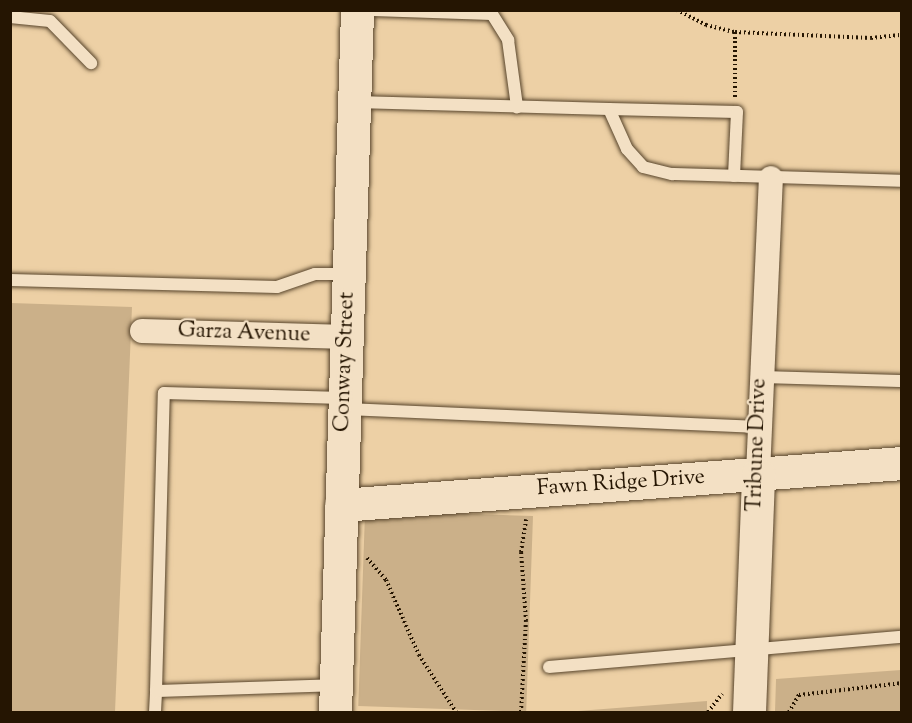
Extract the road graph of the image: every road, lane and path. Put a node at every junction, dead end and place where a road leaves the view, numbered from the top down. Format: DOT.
graph roads {
  1 [pos="357,10"];
  2 [pos="373,10"];
  3 [pos="677,10"];
  4 [pos="470,12"];
  5 [pos="10,17"];
  6 [pos="735,32"];
  7 [pos="902,35"];
  8 [pos="90,63"];
  9 [pos="354,102"];
  10 [pos="517,107"];
  11 [pos="609,109"];
  12 [pos="738,112"];
  13 [pos="734,176"];
  14 [pos="771,178"];
  15 [pos="902,181"];
  16 [pos="350,274"];
  17 [pos="10,280"];
  18 [pos="142,331"];
  19 [pos="347,337"];
  20 [pos="760,376"];
  21 [pos="902,381"];
  22 [pos="344,404"];
  23 [pos="759,427"];
  24 [pos="902,463"];
  25 [pos="758,474"];
  26 [pos="341,505"];
  27 [pos="526,513"];
  28 [pos="362,552"];
  29 [pos="902,637"];
  30 [pos="751,649"];
  31 [pos="549,667"];
  32 [pos="902,683"];
  33 [pos="156,691"];
  34 [pos="335,699"];
  35 [pos="155,712"];
  36 [pos="456,712"];
  37 [pos="521,712"];
  38 [pos="749,712"];
  39 [pos="789,712"];
  1 -- 9 [label="street, Conway Street"];
  2 -- 4 [label="lane"];
  3 -- 6 [label="path"];
  4 -- 10 [label="lane"];
  5 -- 8 [label="lane"];
  6 -- 7 [label="path"];
  6 -- 12 [label="path"];
  9 -- 10 [label="lane"];
  9 -- 16 [label="street, Conway Street"];
  10 -- 11 [label="lane"];
  11 -- 12 [label="lane"];
  11 -- 13 [label="lane"];
  12 -- 13 [label="lane"];
  13 -- 14 [label="lane"];
  14 -- 15 [label="lane"];
  14 -- 20 [label="street, Tribune Drive"];
  16 -- 17 [label="lane"];
  16 -- 19 [label="street, Conway Street"];
  18 -- 19 [label="street, Garza Avenue"];
  19 -- 22 [label="street, Conway Street"];
  20 -- 21 [label="lane"];
  20 -- 23 [label="street, Tribune Drive"];
  22 -- 23 [label="lane"];
  22 -- 26 [label="street, Conway Street"];
  22 -- 33 [label="lane"];
  23 -- 25 [label="street, Tribune Drive"];
  24 -- 25 [label="street, Fawn Ridge Drive"];
  25 -- 26 [label="street, Fawn Ridge Drive"];
  25 -- 30 [label="street, Tribune Drive"];
  26 -- 34 [label="street, Conway Street"];
  27 -- 37 [label="path"];
  28 -- 36 [label="path"];
  29 -- 30 [label="lane"];
  30 -- 31 [label="lane"];
  30 -- 38 [label="street, Tribune Drive"];
  32 -- 39 [label="path"];
  33 -- 34 [label="lane"];
  33 -- 35 [label="lane"];
}
